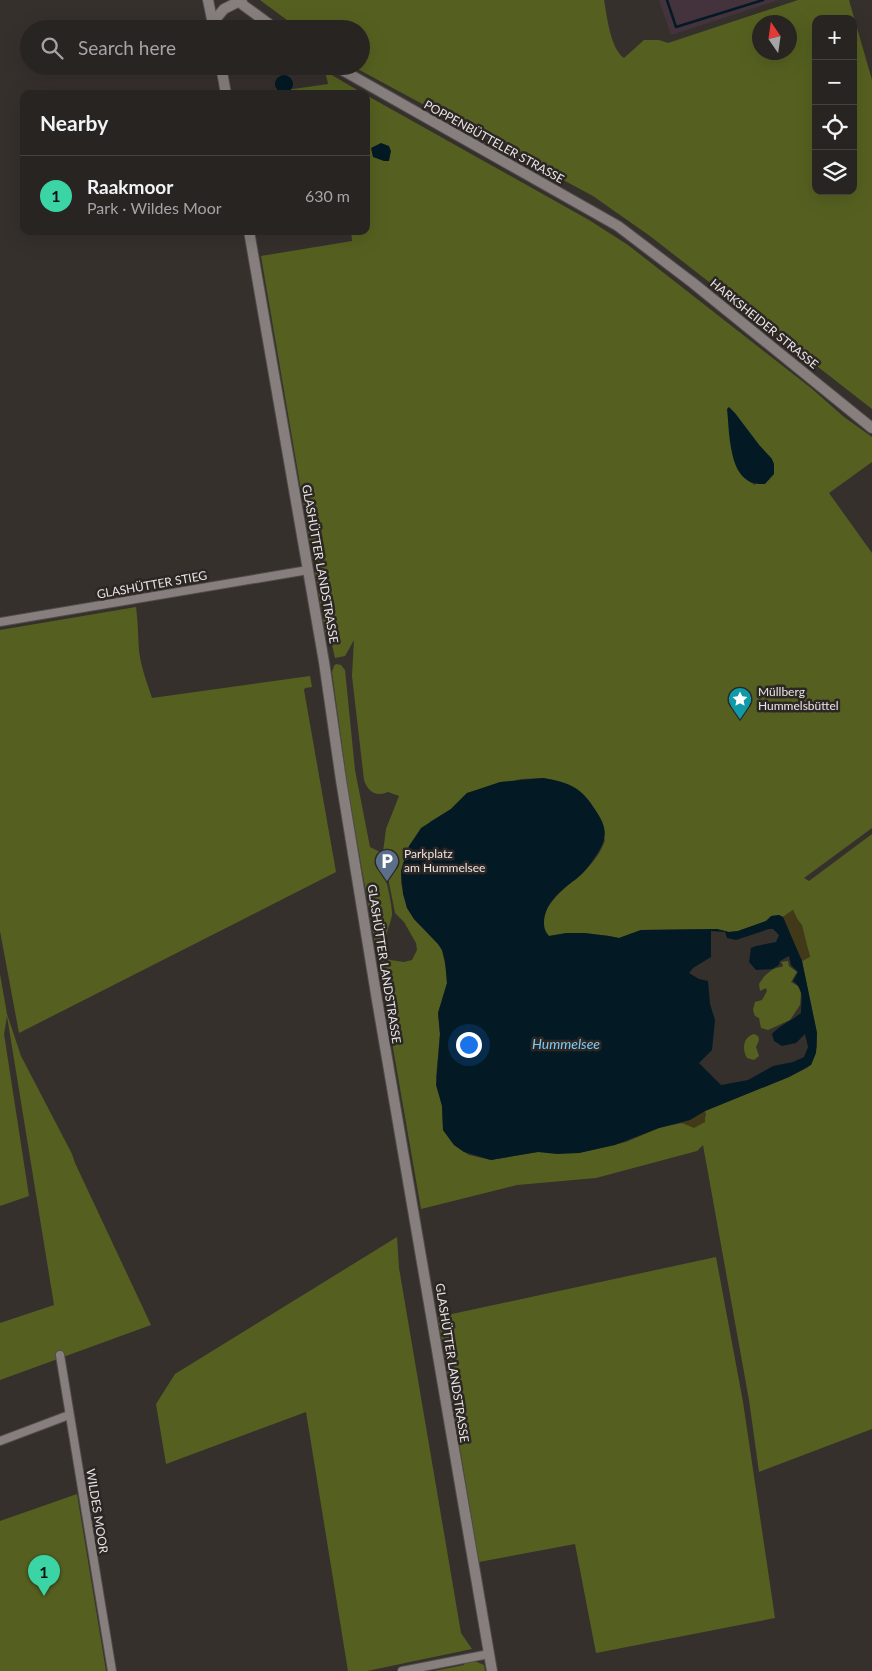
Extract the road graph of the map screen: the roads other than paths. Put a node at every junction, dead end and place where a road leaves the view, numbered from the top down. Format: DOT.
graph roads {
  1 [pos="208,0"];
  2 [pos="238,2"];
  3 [pos="213,20"];
  4 [pos="217,20"];
  5 [pos="263,20"];
  6 [pos="223,75"];
  7 [pos="351,75"];
  8 [pos="225,90"];
  9 [pos="250,235"];
  10 [pos="640,242"];
  11 [pos="872,428"];
  12 [pos="308,570"];
  13 [pos="0,622"];
  14 [pos="60,1355"];
  15 [pos="69,1415"];
  16 [pos="0,1441"];
  17 [pos="489,1654"];
  18 [pos="112,1671"];
  19 [pos="402,1671"];
  20 [pos="492,1671"];
  1 -- 3 [label="street"];
  2 -- 4 [label="street"];
  2 -- 5 [label="street"];
  6 -- 8 [label="street"];
  7 -- 10 [label="street, POPPENBÜTTELER STRASSE"];
  9 -- 12 [label="street, GLASHÜTTER LANDSTRASSE"];
  10 -- 11 [label="street, HARKSHEIDER STRASSE"];
  12 -- 13 [label="street, GLASHÜTTER STIEG"];
  12 -- 17 [label="street, GLASHÜTTER LANDSTRASSE"];
  14 -- 15 [label="street, WILDES MOOR"];
  15 -- 16 [label="street"];
  15 -- 18 [label="street, WILDES MOOR"];
  17 -- 19 [label="street"];
  17 -- 20 [label="street, GLASHÜTTER LANDSTRASSE"];
}
